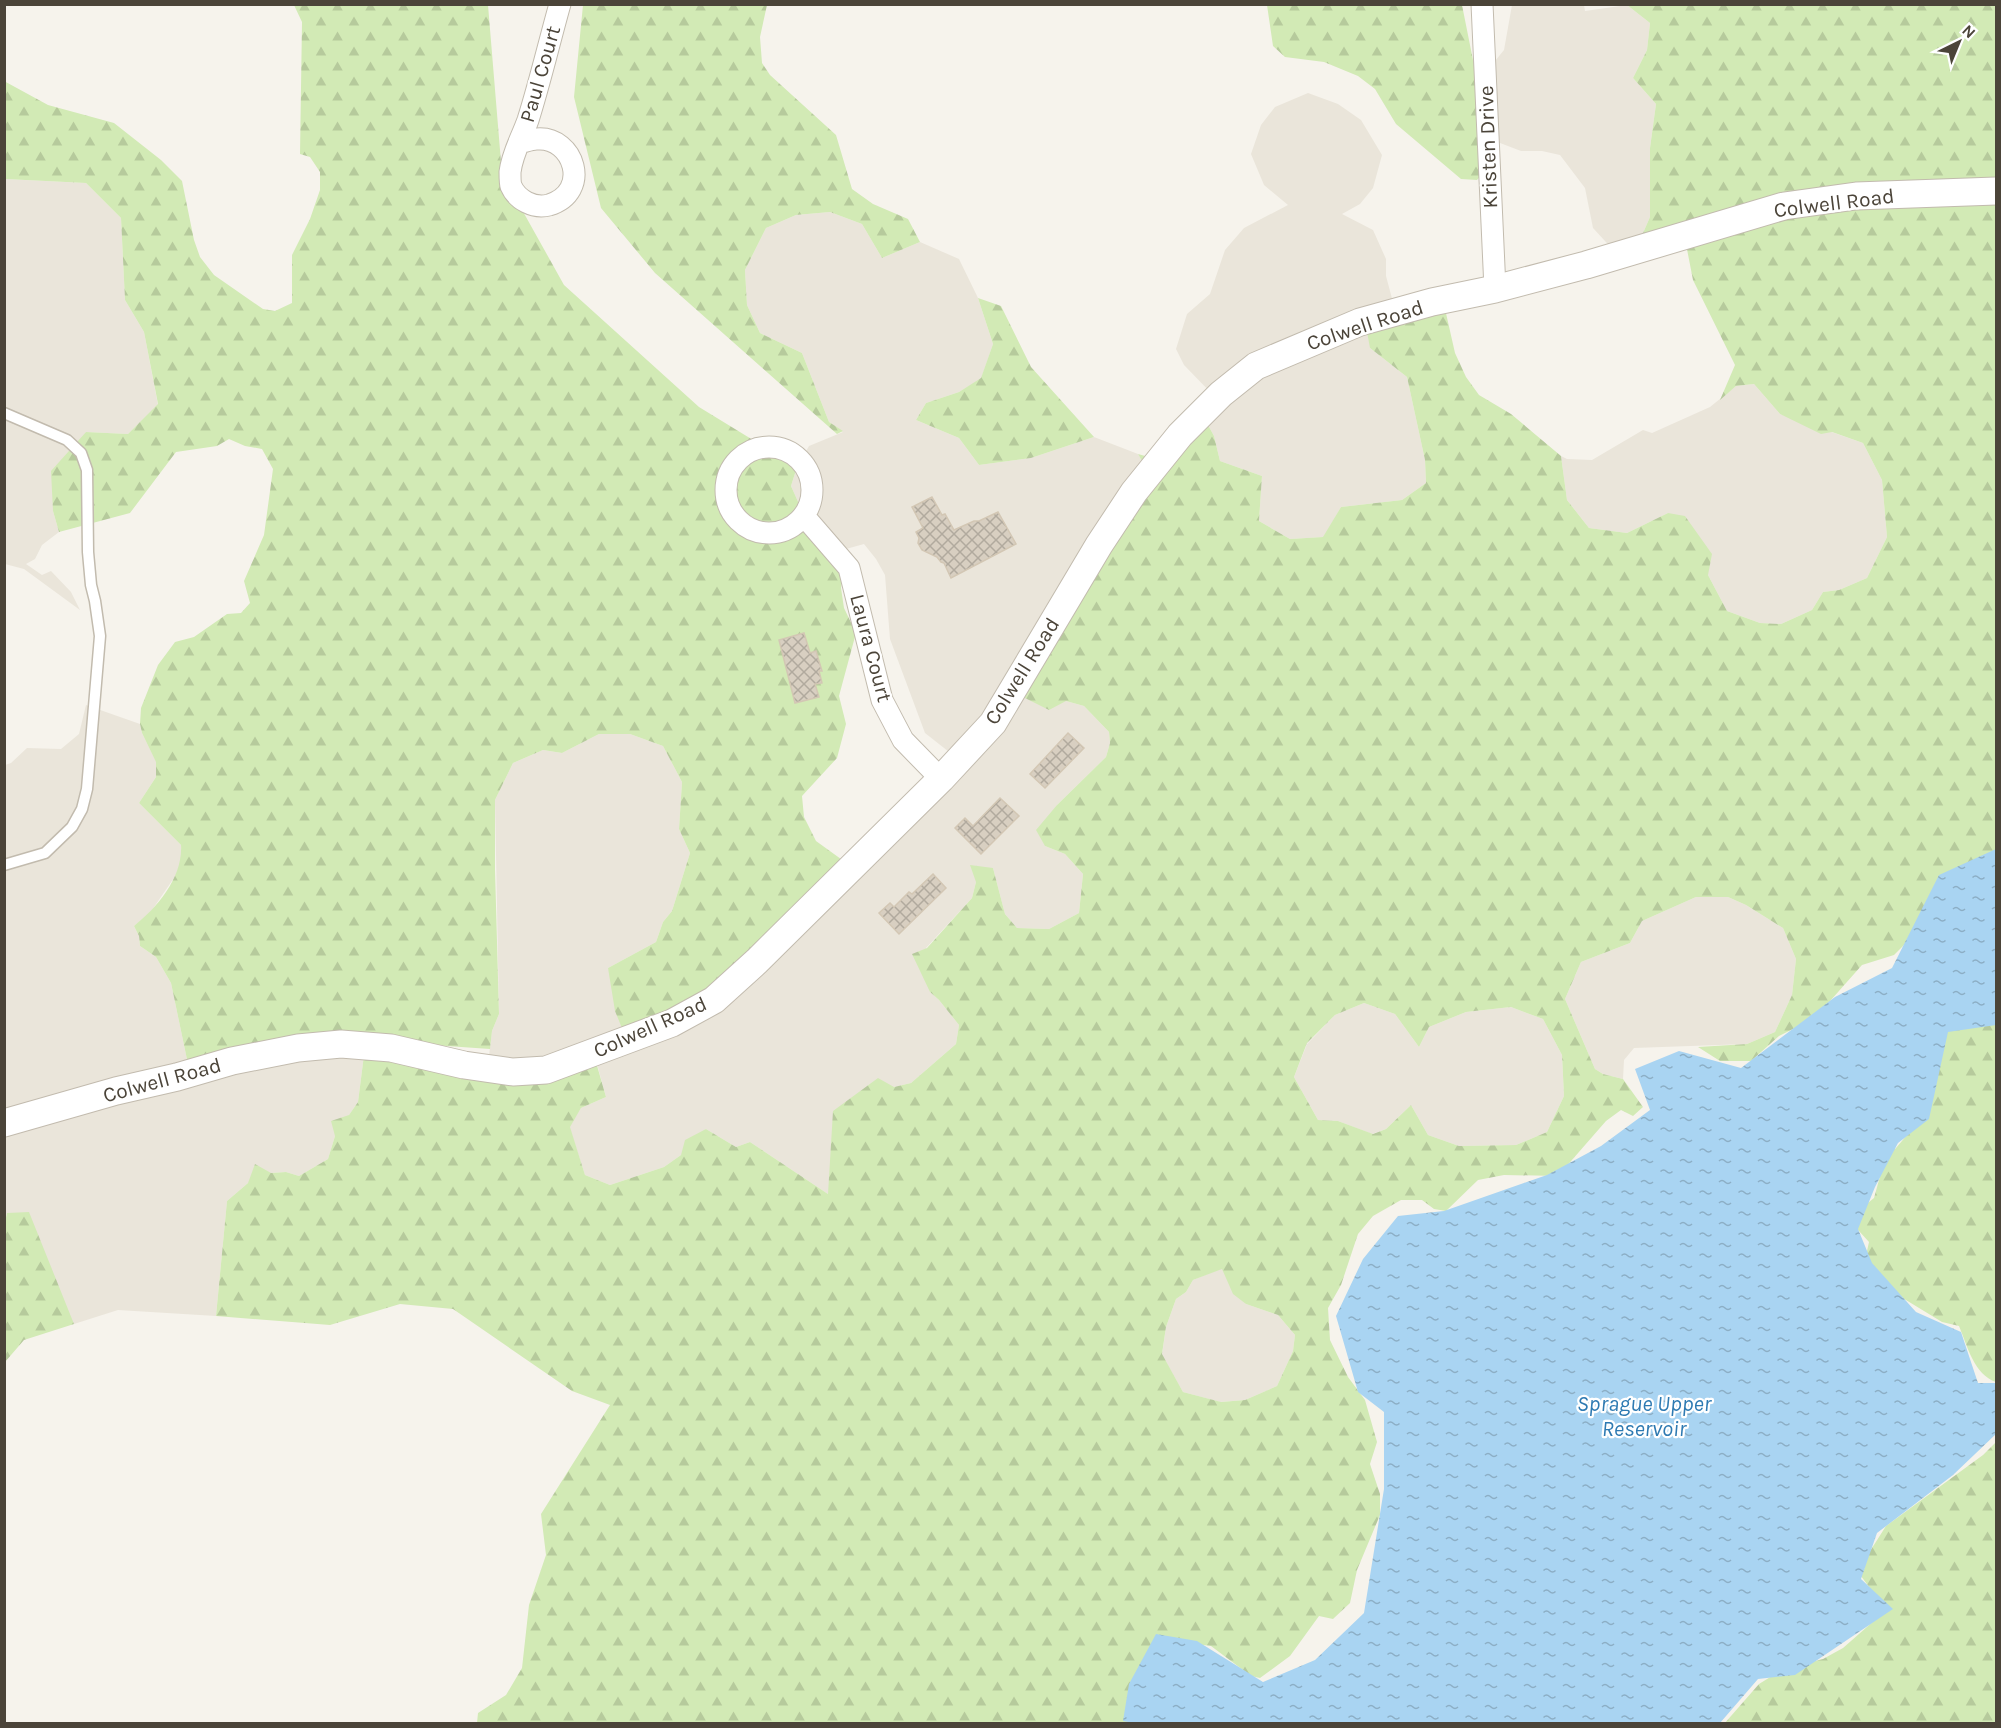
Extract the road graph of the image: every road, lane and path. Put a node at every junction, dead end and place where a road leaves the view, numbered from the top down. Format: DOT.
graph roads {
  1 [pos="560,4"];
  2 [pos="1482,4"];
  3 [pos="519,143"];
  4 [pos="1996,191"];
  5 [pos="1494,289"];
  6 [pos="4,413"];
  7 [pos="804,516"];
  8 [pos="941,779"];
  9 [pos="4,864"];
  10 [pos="4,1123"];
  1 -- 3 [label="street, Paul Court"];
  2 -- 5 [label="street, Kristen Drive"];
  4 -- 5 [label="street, Colwell Road"];
  5 -- 8 [label="street, Colwell Road"];
  6 -- 9 [label="lane"];
  7 -- 7 [label="street"];
  7 -- 8 [label="street, Laura Court"];
  8 -- 10 [label="street, Colwell Road"];
}
